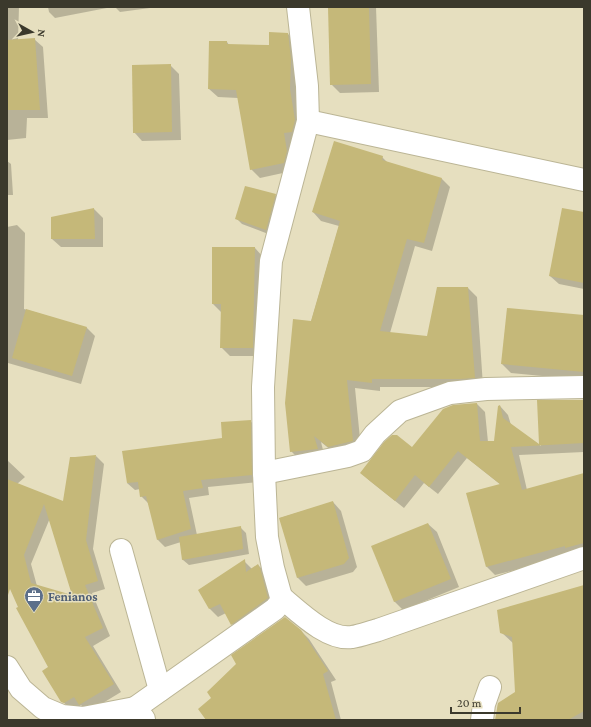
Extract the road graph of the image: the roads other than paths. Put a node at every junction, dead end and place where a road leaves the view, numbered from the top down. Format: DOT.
graph roads {
  1 [pos="298,7"];
  2 [pos="308,121"];
  3 [pos="584,180"];
  4 [pos="584,387"];
  5 [pos="264,473"];
  6 [pos="121,550"];
  7 [pos="584,558"];
  8 [pos="281,597"];
  9 [pos="7,667"];
  10 [pos="490,687"];
  11 [pos="160,690"];
  12 [pos="140,714"];
  13 [pos="482,720"];
  1 -- 2 [label="street"];
  2 -- 3 [label="street"];
  2 -- 5 [label="street"];
  4 -- 5 [label="street"];
  5 -- 8 [label="street"];
  6 -- 11 [label="street"];
  7 -- 8 [label="street"];
  8 -- 11 [label="street"];
  9 -- 12 [label="street"];
  10 -- 13 [label="street"];
  11 -- 12 [label="street"];
}
